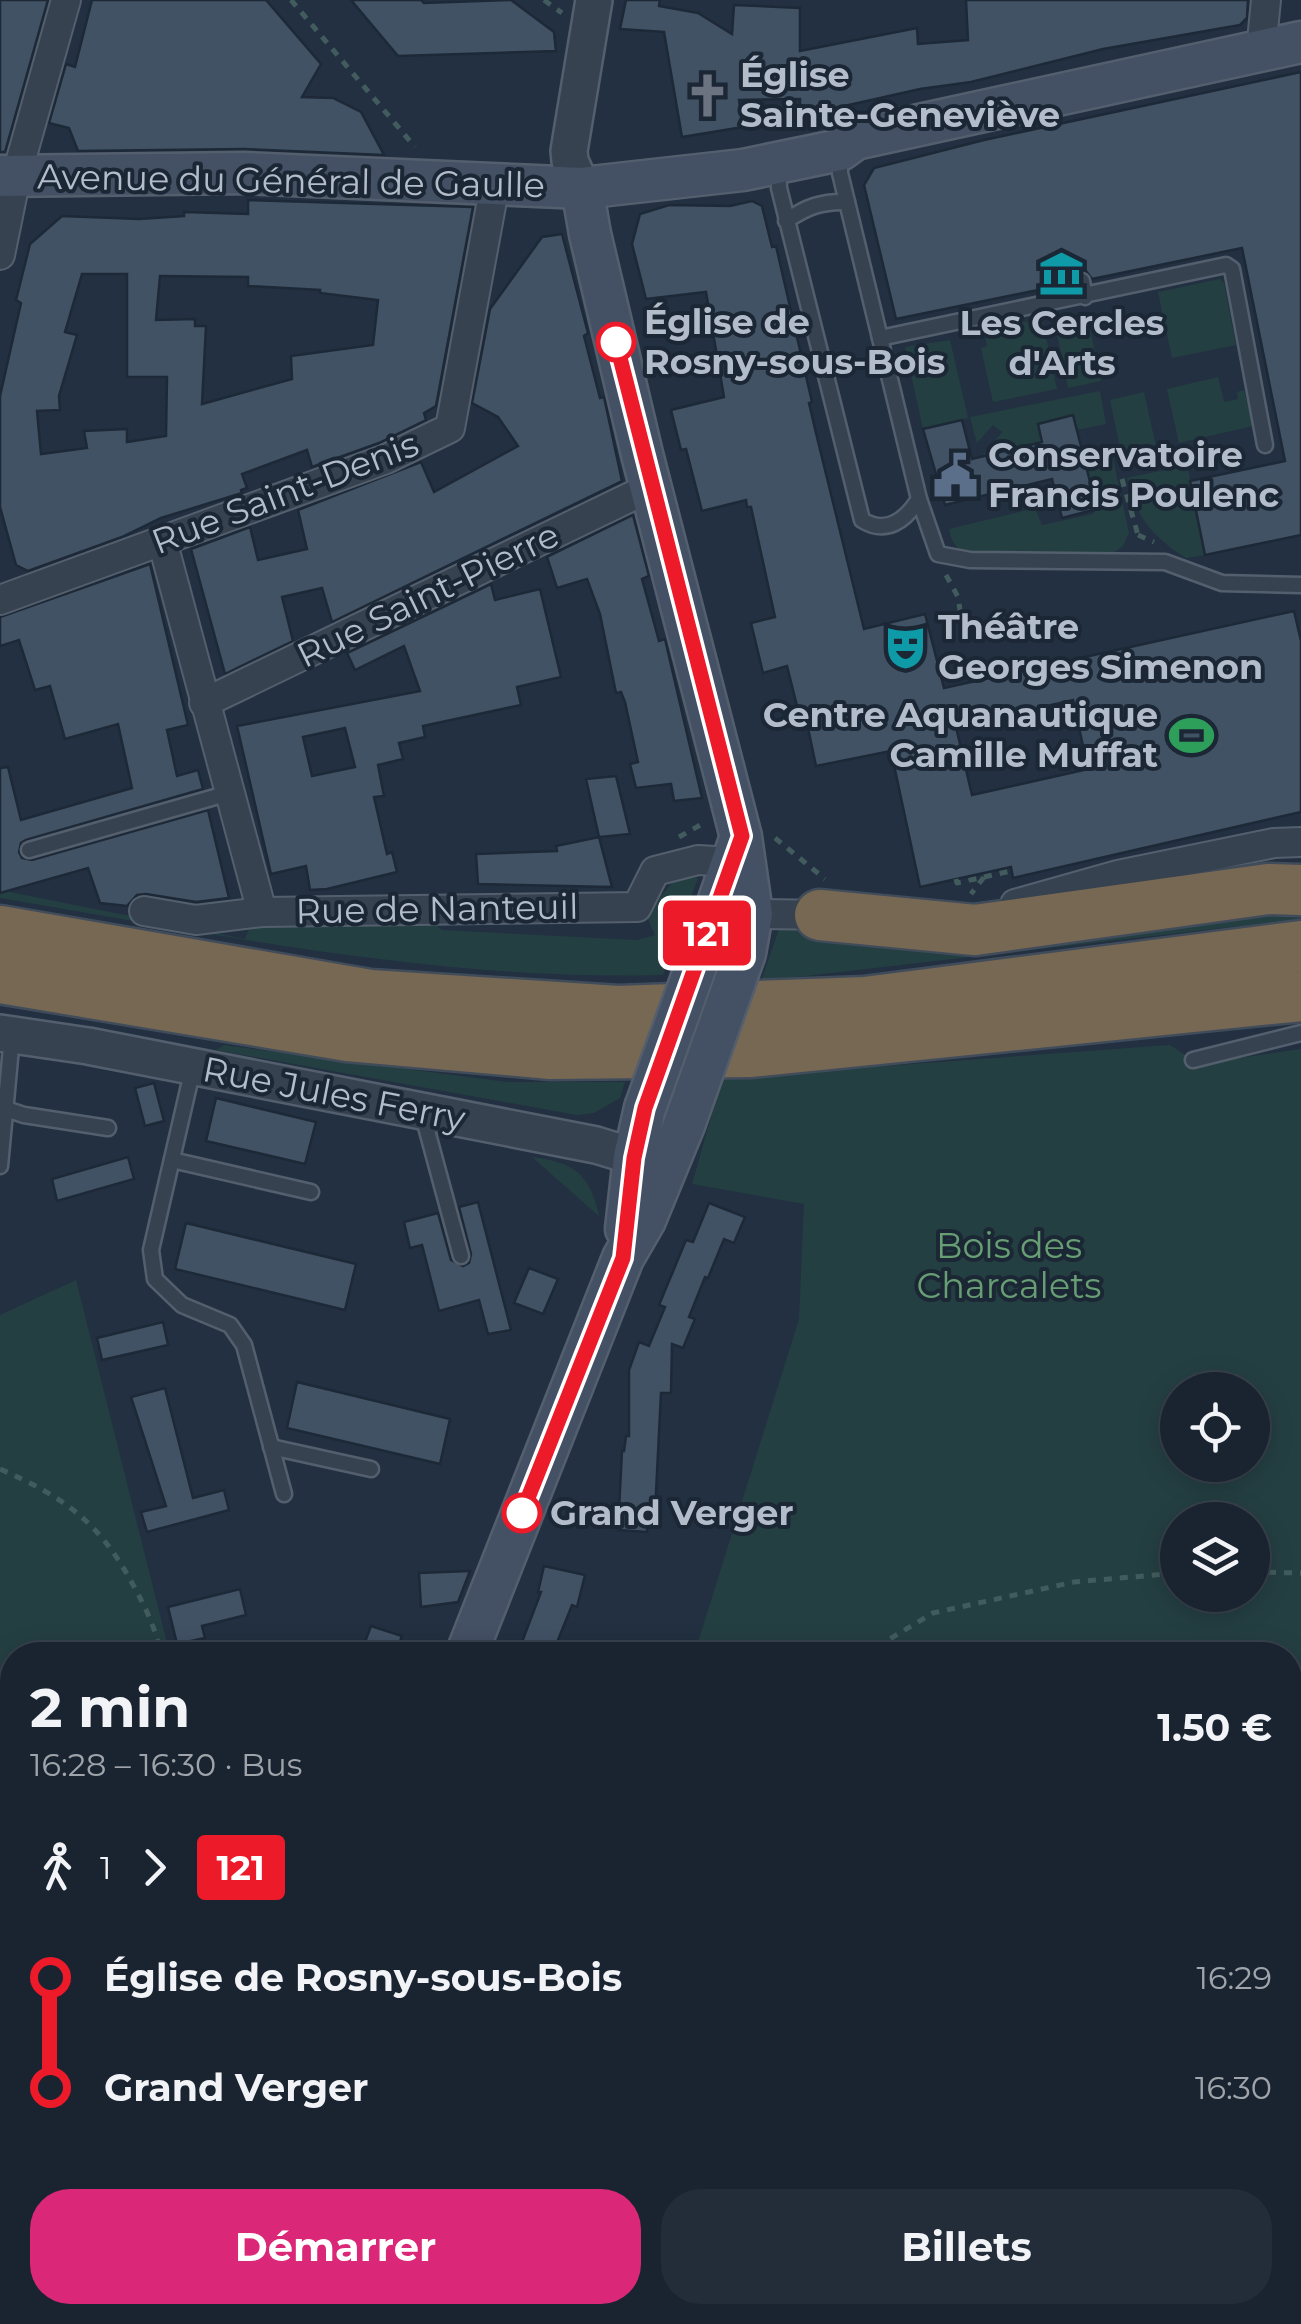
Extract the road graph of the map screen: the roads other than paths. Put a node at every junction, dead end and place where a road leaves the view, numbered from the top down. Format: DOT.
graph roads {
  1 [pos="66,0"];
  2 [pos="594,0"];
  3 [pos="1266,0"];
  4 [pos="1301,42"];
  5 [pos="1261,51"];
  6 [pos="840,150"];
  7 [pos="778,164"];
  8 [pos="8,176"];
  9 [pos="495,184"];
  10 [pos="582,188"];
  11 [pos="846,202"];
  12 [pos="786,220"];
  13 [pos="0,256"];
  14 [pos="880,338"];
  15 [pos="1264,446"];
  16 [pos="651,487"];
  17 [pos="918,499"];
  18 [pos="162,540"];
  19 [pos="0,570"];
  20 [pos="1301,585"];
  21 [pos="3,599"];
  22 [pos="204,702"];
  23 [pos="229,793"];
  24 [pos="1301,842"];
  25 [pos="737,849"];
  26 [pos="30,850"];
  27 [pos="1301,890"];
  28 [pos="144,911"];
  29 [pos="262,912"];
  30 [pos="752,914"];
  31 [pos="820,915"];
  32 [pos="0,931"];
  33 [pos="705,938"];
  34 [pos="1301,946"];
  35 [pos="0,978"];
  36 [pos="1301,996"];
  37 [pos="1301,1033"];
  38 [pos="6,1034"];
  39 [pos="1193,1060"];
  40 [pos="193,1067"];
  41 [pos="2,1107"];
  42 [pos="422,1111"];
  43 [pos="108,1128"];
  44 [pos="172,1160"];
  45 [pos="651,1162"];
  46 [pos="0,1166"];
  47 [pos="311,1192"];
  48 [pos="461,1256"];
  49 [pos="271,1447"];
  50 [pos="371,1469"];
  51 [pos="284,1494"];
  52 [pos="471,1642"];
  1 -- 8 [label="street"];
  2 -- 10 [label="street"];
  3 -- 5 [label="street"];
  4 -- 5 [label="main road, Avenue du Général de Gaulle"];
  5 -- 6 [label="main road, Avenue du Général de Gaulle"];
  6 -- 7 [label="main road, Avenue du Général de Gaulle"];
  6 -- 11 [label="lane"];
  7 -- 10 [label="main road, Avenue du Général de Gaulle"];
  7 -- 12 [label="lane"];
  8 -- 9 [label="main road, Avenue du Général de Gaulle"];
  8 -- 13 [label="street"];
  9 -- 10 [label="main road, Avenue du Général de Gaulle"];
  9 -- 18 [label="street, Rue Saint-Denis"];
  10 -- 16 [label="main road"];
  11 -- 12 [label="lane"];
  11 -- 14 [label="lane"];
  12 -- 17 [label="lane"];
  14 -- 15 [label="lane"];
  14 -- 17 [label="lane"];
  16 -- 22 [label="street, Rue Saint-Pierre"];
  16 -- 25 [label="main road"];
  17 -- 20 [label="lane"];
  18 -- 21 [label="street, Rue Saint-Denis"];
  18 -- 22 [label="street, Rue de Nanteuil"];
  19 -- 21 [label="street"];
  22 -- 23 [label="street, Rue de Nanteuil"];
  23 -- 26 [label="lane"];
  23 -- 29 [label="street, Rue de Nanteuil"];
  24 -- 31 [label="street"];
  25 -- 29 [label="street, Rue de Nanteuil"];
  25 -- 30 [label="main road"];
  25 -- 33 [label="main road"];
  27 -- 31 [label="highway"];
  28 -- 29 [label="street"];
  30 -- 31 [label="street"];
  30 -- 33 [label="street"];
  30 -- 45 [label="main road, bridge"];
  32 -- 34 [label="highway"];
  33 -- 45 [label="main road, bridge"];
  35 -- 36 [label="highway"];
  37 -- 39 [label="lane"];
  38 -- 40 [label="street, Rue Jules Ferry"];
  38 -- 41 [label="lane"];
  40 -- 42 [label="street, Rue Jules Ferry"];
  40 -- 44 [label="lane"];
  41 -- 43 [label="lane"];
  41 -- 46 [label="lane"];
  42 -- 45 [label="street, Rue Jules Ferry"];
  42 -- 48 [label="lane"];
  44 -- 47 [label="lane"];
  44 -- 49 [label="lane"];
  45 -- 52 [label="main road"];
  49 -- 50 [label="lane"];
  49 -- 51 [label="lane"];
}
